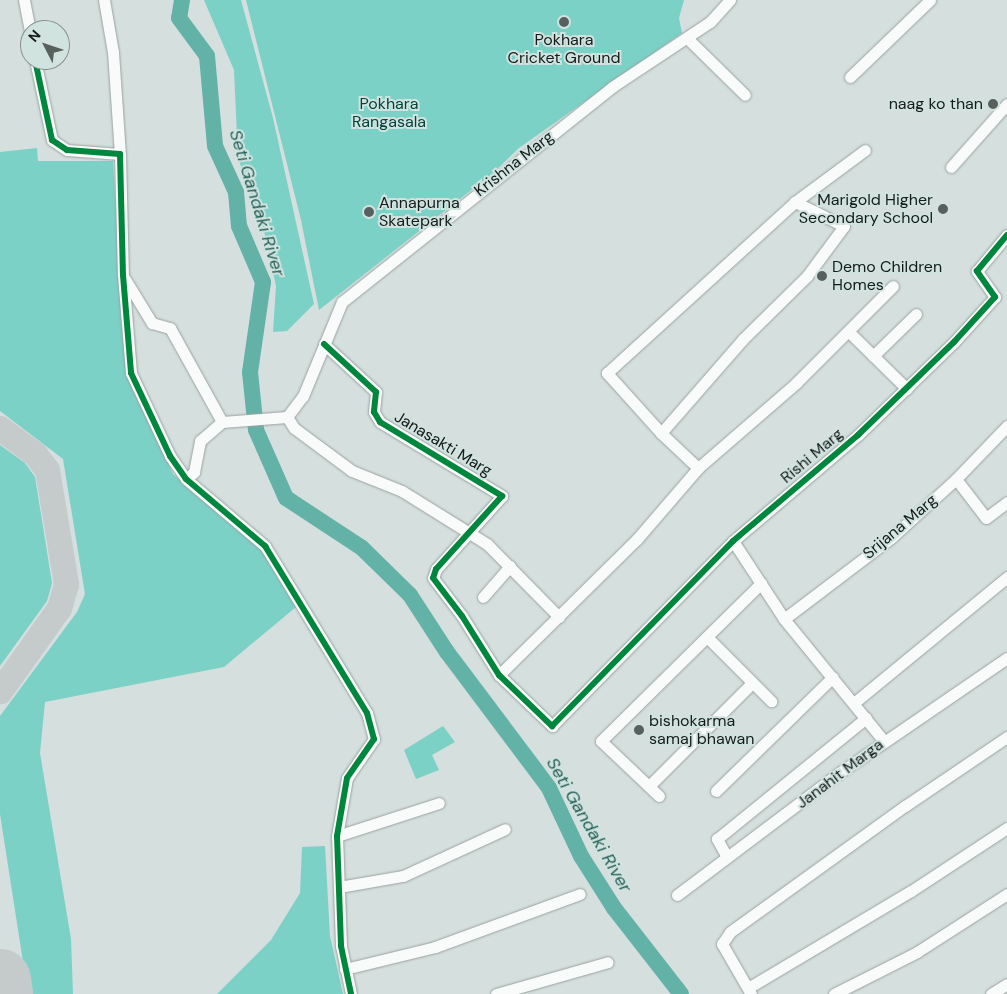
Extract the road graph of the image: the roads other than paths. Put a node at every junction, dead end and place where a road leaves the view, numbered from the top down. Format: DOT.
graph roads {
  1 [pos="24,0"];
  2 [pos="104,0"];
  3 [pos="730,0"];
  4 [pos="930,0"];
  5 [pos="28,20"];
  6 [pos="687,38"];
  7 [pos="37,70"];
  8 [pos="850,77"];
  9 [pos="745,95"];
  10 [pos="1007,104"];
  11 [pos="865,150"];
  12 [pos="120,154"];
  13 [pos="951,167"];
  14 [pos="795,202"];
  15 [pos="1007,235"];
  16 [pos="123,275"];
  17 [pos="893,286"];
  18 [pos="916,314"];
  19 [pos="849,332"];
  20 [pos="324,344"];
  21 [pos="873,356"];
  22 [pos="907,389"];
  23 [pos="283,417"];
  24 [pos="222,422"];
  25 [pos="1007,426"];
  26 [pos="661,433"];
  27 [pos="698,468"];
  28 [pos="186,479"];
  29 [pos="956,479"];
  30 [pos="1007,502"];
  31 [pos="470,534"];
  32 [pos="733,541"];
  33 [pos="510,566"];
  34 [pos="1007,577"];
  35 [pos="761,583"];
  36 [pos="483,597"];
  37 [pos="559,617"];
  38 [pos="784,619"];
  39 [pos="707,637"];
  40 [pos="1007,658"];
  41 [pos="499,676"];
  42 [pos="833,676"];
  43 [pos="752,683"];
  44 [pos="771,701"];
  45 [pos="855,702"];
  46 [pos="866,718"];
  47 [pos="1007,737"];
  48 [pos="884,741"];
  49 [pos="649,786"];
  50 [pos="716,791"];
  51 [pos="660,796"];
  52 [pos="439,803"];
  53 [pos="1007,828"];
  54 [pos="505,829"];
  55 [pos="337,836"];
  56 [pos="727,857"];
  57 [pos="339,887"];
  58 [pos="580,894"];
  59 [pos="1007,894"];
  60 [pos="677,895"];
  61 [pos="608,962"];
  62 [pos="345,969"];
  63 [pos="1007,984"];
  64 [pos="749,991"];
  65 [pos="351,994"];
  66 [pos="496,994"];
  67 [pos="834,994"];
  68 [pos="991,994"];
  1 -- 5 [label="street"];
  2 -- 12 [label="street"];
  3 -- 6 [label="street, Krishna Marg"];
  4 -- 8 [label="street"];
  6 -- 9 [label="street"];
  6 -- 20 [label="street, Krishna Marg"];
  7 -- 12 [label="street"];
  10 -- 13 [label="street"];
  11 -- 14 [label="street"];
  12 -- 16 [label="street"];
  14 -- 26 [label="street"];
  14 -- 26 [label="street"];
  15 -- 22 [label="street, Rishi Marg"];
  16 -- 24 [label="street"];
  16 -- 28 [label="street"];
  17 -- 19 [label="street"];
  18 -- 21 [label="street"];
  19 -- 21 [label="street"];
  19 -- 27 [label="street"];
  20 -- 23 [label="street, Krishna Marg"];
  20 -- 31 [label="street, Janasakti Marg"];
  21 -- 22 [label="street"];
  22 -- 32 [label="street, Rishi Marg"];
  23 -- 24 [label="street"];
  23 -- 31 [label="street"];
  24 -- 28 [label="street"];
  25 -- 29 [label="street, Srijana Marg"];
  26 -- 27 [label="street"];
  27 -- 37 [label="street"];
  28 -- 55 [label="street"];
  29 -- 30 [label="street"];
  29 -- 38 [label="street, Srijana Marg"];
  31 -- 33 [label="street"];
  31 -- 41 [label="street"];
  32 -- 35 [label="street"];
  32 -- 41 [label="street, Rishi Marg"];
  33 -- 36 [label="street"];
  33 -- 37 [label="street"];
  34 -- 45 [label="street"];
  35 -- 38 [label="street"];
  35 -- 39 [label="street"];
  37 -- 41 [label="street"];
  38 -- 42 [label="street"];
  39 -- 43 [label="street"];
  39 -- 49 [label="street"];
  40 -- 48 [label="street, Janahit Marga"];
  42 -- 45 [label="street"];
  42 -- 50 [label="street"];
  43 -- 44 [label="street"];
  43 -- 49 [label="street"];
  45 -- 46 [label="street"];
  46 -- 48 [label="street"];
  46 -- 56 [label="street"];
  47 -- 64 [label="street"];
  48 -- 56 [label="street, Janahit Marga"];
  49 -- 51 [label="street"];
  52 -- 55 [label="street"];
  53 -- 64 [label="street"];
  54 -- 57 [label="street"];
  55 -- 57 [label="street"];
  56 -- 60 [label="street, Janahit Marga"];
  57 -- 62 [label="street"];
  58 -- 62 [label="street"];
  59 -- 67 [label="street"];
  61 -- 66 [label="street"];
  62 -- 65 [label="street"];
  63 -- 68 [label="street"];
}
